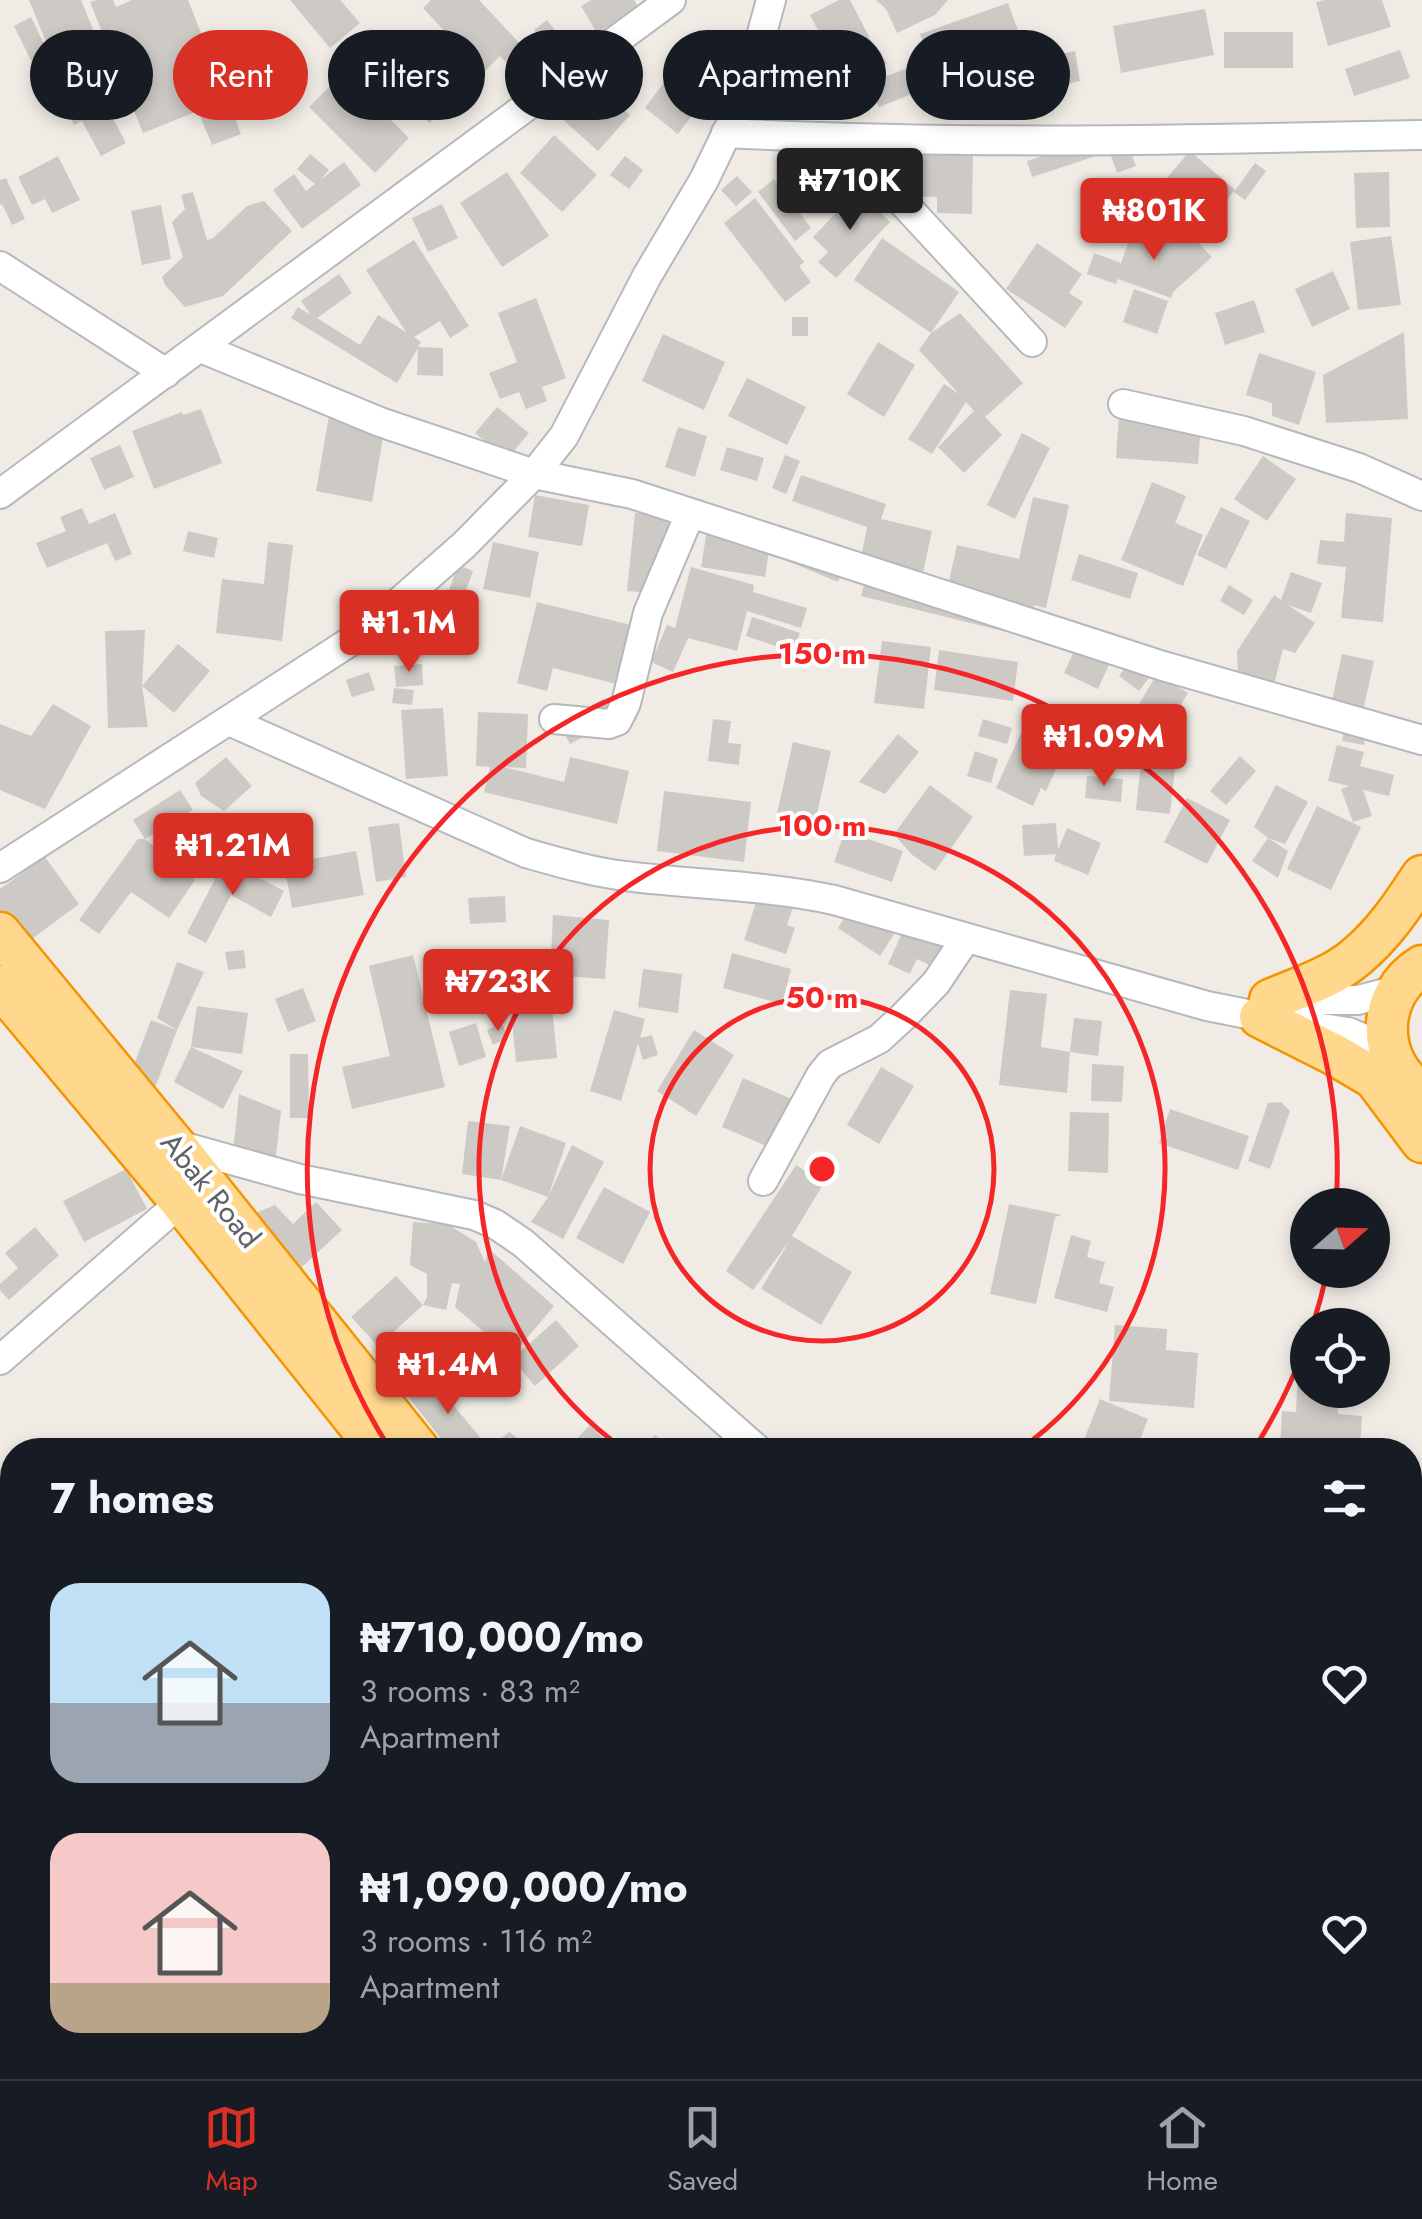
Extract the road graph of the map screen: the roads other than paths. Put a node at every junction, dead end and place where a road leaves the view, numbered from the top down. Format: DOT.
graph roads {
  1 [pos="671,0"];
  2 [pos="771,0"];
  3 [pos="726,134"];
  4 [pos="1422,134"];
  5 [pos="844,139"];
  6 [pos="0,266"];
  7 [pos="1032,342"];
  8 [pos="201,348"];
  9 [pos="166,373"];
  10 [pos="1123,404"];
  11 [pos="534,474"];
  12 [pos="0,494"];
  13 [pos="1422,496"];
  14 [pos="690,514"];
  15 [pos="554,719"];
  16 [pos="229,721"];
  17 [pos="1422,740"];
  18 [pos="0,868"];
  19 [pos="1422,876"];
  20 [pos="1422,924"];
  21 [pos="0,933"];
  22 [pos="966,938"];
  23 [pos="1410,976"];
  24 [pos="0,986"];
  25 [pos="1265,1008"];
  26 [pos="1388,1049"];
  27 [pos="1422,1092"];
  28 [pos="1422,1142"];
  29 [pos="174,1144"];
  30 [pos="762,1180"];
  31 [pos="181,1202"];
  32 [pos="0,1360"];
  33 [pos="369,1438"];
  34 [pos="409,1438"];
  35 [pos="744,1438"];
  1 -- 8 [label="street"];
  2 -- 3 [label="street"];
  3 -- 5 [label="street"];
  3 -- 11 [label="street"];
  4 -- 5 [label="street"];
  5 -- 7 [label="street"];
  6 -- 9 [label="street"];
  8 -- 9 [label="street"];
  8 -- 11 [label="street"];
  9 -- 12 [label="street"];
  10 -- 13 [label="street"];
  11 -- 14 [label="street"];
  11 -- 16 [label="street"];
  14 -- 15 [label="street"];
  14 -- 17 [label="street"];
  16 -- 18 [label="street"];
  16 -- 22 [label="street"];
  19 -- 25 [label="highway"];
  20 -- 23 [label="highway"];
  21 -- 29 [label="highway, Abak Road"];
  22 -- 25 [label="street"];
  22 -- 30 [label="street"];
  23 -- 25 [label="street"];
  23 -- 26 [label="highway"];
  24 -- 31 [label="highway, Abak Road"];
  25 -- 26 [label="street"];
  25 -- 28 [label="highway"];
  26 -- 27 [label="highway"];
  29 -- 34 [label="highway, Abak Road"];
  29 -- 35 [label="street"];
  31 -- 32 [label="street"];
  31 -- 33 [label="highway, Abak Road"];
}
